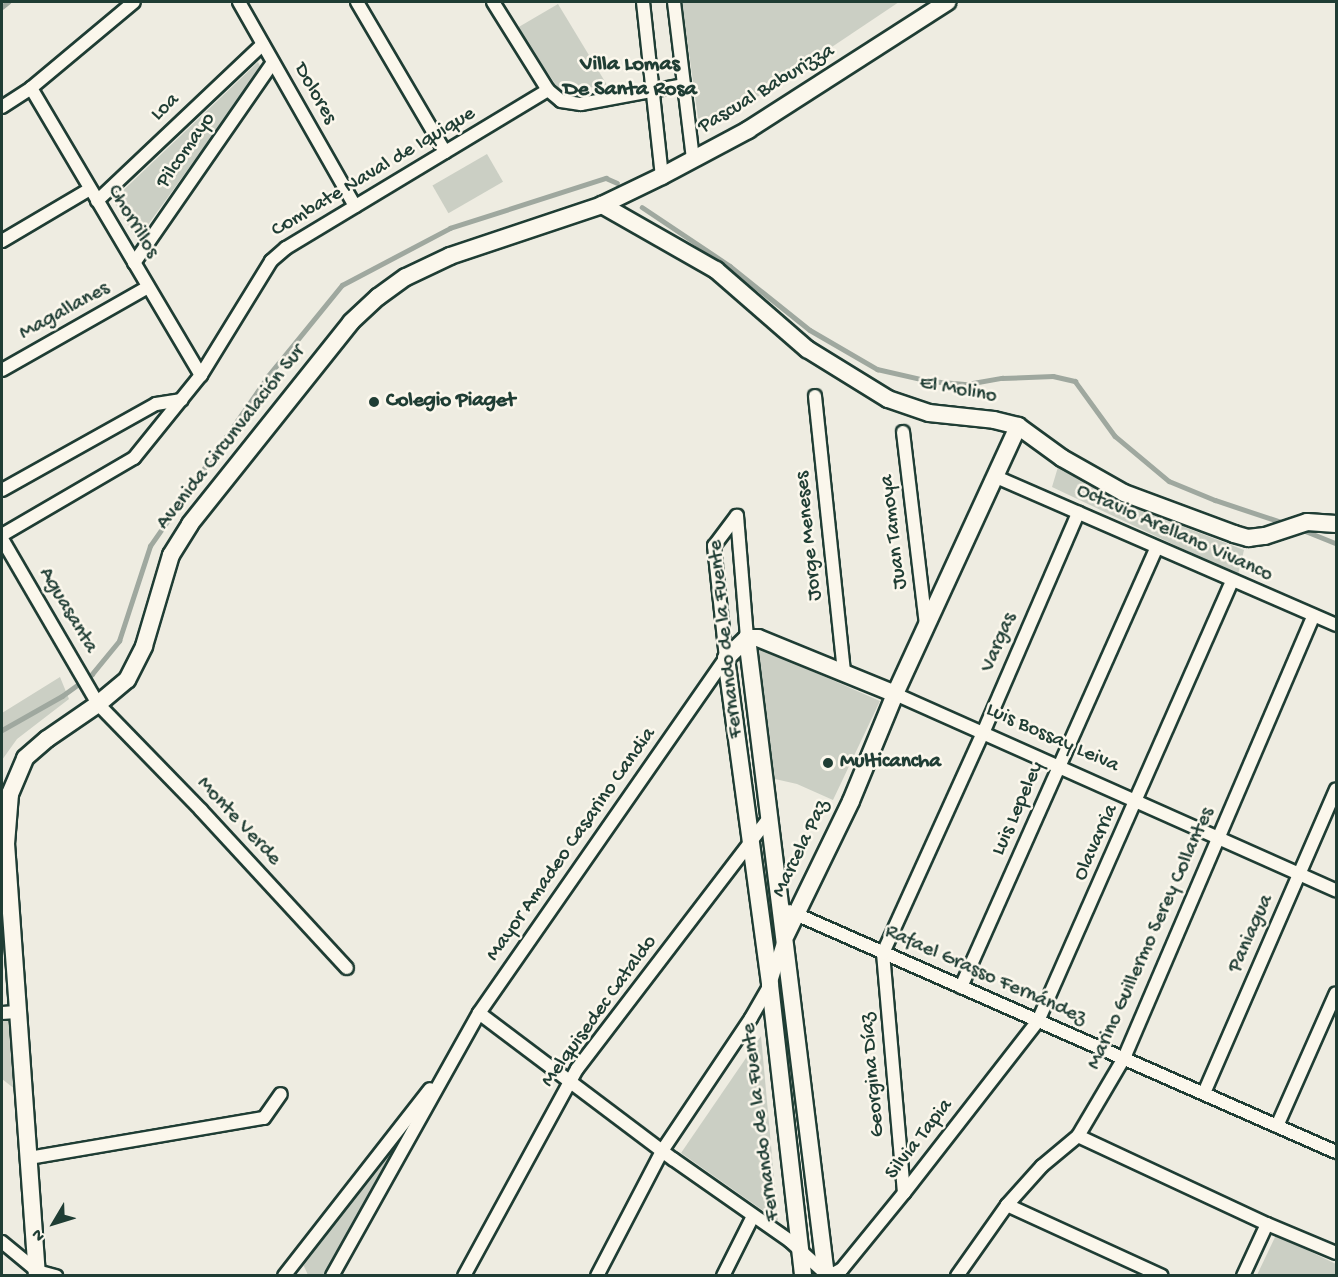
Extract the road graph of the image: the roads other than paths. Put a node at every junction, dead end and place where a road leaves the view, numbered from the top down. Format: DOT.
graph roads {
  1 [pos="134,2"];
  2 [pos="238,2"];
  3 [pos="357,2"];
  4 [pos="493,2"];
  5 [pos="643,2"];
  6 [pos="674,2"];
  7 [pos="947,2"];
  8 [pos="262,44"];
  9 [pos="273,62"];
  10 [pos="684,85"];
  11 [pos="31,88"];
  12 [pos="548,90"];
  13 [pos="652,90"];
  14 [pos="2,107"];
  15 [pos="446,152"];
  16 [pos="693,160"];
  17 [pos="662,176"];
  18 [pos="90,189"];
  19 [pos="97,201"];
  20 [pos="602,205"];
  21 [pos="355,206"];
  22 [pos="2,242"];
  23 [pos="134,263"];
  24 [pos="148,287"];
  25 [pos="2,370"];
  26 [pos="201,375"];
  27 [pos="814,396"];
  28 [pos="182,400"];
  29 [pos="1018,426"];
  30 [pos="903,432"];
  31 [pos="996,477"];
  32 [pos="2,490"];
  33 [pos="1078,513"];
  34 [pos="1336,524"];
  35 [pos="2,537"];
  36 [pos="1156,548"];
  37 [pos="1232,582"];
  38 [pos="1313,616"];
  39 [pos="1336,625"];
  40 [pos="926,628"];
  41 [pos="747,638"];
  42 [pos="726,658"];
  43 [pos="844,672"];
  44 [pos="895,694"];
  45 [pos="98,704"];
  46 [pos="983,733"];
  47 [pos="1059,767"];
  48 [pos="1336,789"];
  49 [pos="5,799"];
  50 [pos="1137,801"];
  51 [pos="771,816"];
  52 [pos="1219,837"];
  53 [pos="4,840"];
  54 [pos="751,844"];
  55 [pos="1300,874"];
  56 [pos="1336,890"];
  57 [pos="789,911"];
  58 [pos="784,939"];
  59 [pos="883,953"];
  60 [pos="346,968"];
  61 [pos="770,984"];
  62 [pos="961,987"];
  63 [pos="1336,993"];
  64 [pos="10,1012"];
  65 [pos="479,1013"];
  66 [pos="1038,1021"];
  67 [pos="454,1057"];
  68 [pos="1124,1058"];
  69 [pos="570,1081"];
  70 [pos="281,1094"];
  71 [pos="1204,1094"];
  72 [pos="1277,1126"];
  73 [pos="1078,1136"];
  74 [pos="662,1151"];
  75 [pos="1336,1152"];
  76 [pos="28,1158"];
  77 [pos="904,1193"];
  78 [pos="1007,1205"];
  79 [pos="753,1216"];
  80 [pos="1267,1224"];
  81 [pos="2,1242"];
  82 [pos="800,1250"];
  83 [pos="1336,1253"];
  84 [pos="37,1273"];
  85 [pos="288,1274"];
  86 [pos="56,1275"];
  87 [pos="332,1275"];
  88 [pos="464,1275"];
  89 [pos="597,1275"];
  90 [pos="723,1275"];
  91 [pos="803,1275"];
  92 [pos="826,1275"];
  93 [pos="957,1275"];
  94 [pos="1162,1275"];
  95 [pos="1243,1275"];
  1 -- 11 [label="street"];
  2 -- 8 [label="street, Dolores"];
  3 -- 15 [label="street"];
  4 -- 12 [label="street"];
  5 -- 13 [label="street"];
  6 -- 10 [label="street"];
  7 -- 16 [label="street, Pascual Baburizza"];
  8 -- 9 [label="street, Dolores"];
  8 -- 19 [label="street, Loa"];
  9 -- 21 [label="street, Dolores"];
  9 -- 23 [label="street, Pilcomayo"];
  10 -- 13 [label="street"];
  10 -- 16 [label="street"];
  11 -- 14 [label="street"];
  11 -- 18 [label="street, Chorrillos"];
  12 -- 13 [label="street"];
  12 -- 15 [label="street, Combate Naval de Iquique"];
  13 -- 17 [label="street"];
  15 -- 21 [label="street, Combate Naval de Iquique"];
  16 -- 17 [label="street, Pascual Baburizza"];
  17 -- 20 [label="street, Pascual Baburizza"];
  18 -- 19 [label="street, Chorrillos"];
  18 -- 22 [label="street"];
  19 -- 23 [label="street, Chorrillos"];
  20 -- 29 [label="street, El Molino"];
  20 -- 45 [label="street, Avenida Circunvalación Sur"];
  21 -- 26 [label="street, Combate Naval de Iquique"];
  23 -- 24 [label="street, Chorrillos"];
  24 -- 25 [label="street, Magallanes"];
  24 -- 26 [label="street, Chorrillos"];
  26 -- 28 [label="street, Combate Naval de Iquique"];
  27 -- 43 [label="street, Jorge Meneses"];
  28 -- 32 [label="street"];
  28 -- 35 [label="street, Combate Naval de Iquique"];
  29 -- 31 [label="street, Marcela Paz"];
  29 -- 34 [label="street, El Molino"];
  30 -- 40 [label="street, Juan Tamoya"];
  31 -- 33 [label="street, Octavio Arellano Vivanco"];
  31 -- 40 [label="street, Marcela Paz"];
  33 -- 36 [label="street, Octavio Arellano Vivanco"];
  33 -- 46 [label="street, Vargas"];
  35 -- 45 [label="street, Aguasanta"];
  36 -- 37 [label="street, Octavio Arellano Vivanco"];
  36 -- 47 [label="street, Luis Lepeley"];
  37 -- 38 [label="street, Octavio Arellano Vivanco"];
  37 -- 50 [label="street, Olavarria"];
  38 -- 39 [label="street, Octavio Arellano Vivanco"];
  38 -- 52 [label="street, Marino Guillermo Serey Collantes"];
  40 -- 44 [label="street, Marcela Paz"];
  41 -- 42 [label="street"];
  41 -- 42 [label="street, Fernando de la Fuente"];
  41 -- 43 [label="street, Luis Bossay Leiva"];
  41 -- 51 [label="street, Fernando de la Fuente"];
  42 -- 54 [label="street, Fernando de la Fuente"];
  42 -- 65 [label="street, Mayor Amadeo Casarino Candia"];
  43 -- 44 [label="street, Luis Bossay Leiva"];
  44 -- 46 [label="street, Luis Bossay Leiva"];
  44 -- 57 [label="street, Marcela Paz"];
  45 -- 49 [label="street, Avenida Circunvalación Sur"];
  45 -- 60 [label="street, Monte Verde"];
  46 -- 47 [label="street, Luis Bossay Leiva"];
  46 -- 59 [label="street, Vargas"];
  47 -- 50 [label="street, Luis Bossay Leiva"];
  47 -- 62 [label="street, Luis Lepeley"];
  48 -- 55 [label="street, Paniagua"];
  49 -- 53 [label="street, Avenida Circunvalación Sur"];
  50 -- 52 [label="street, Luis Bossay Leiva"];
  50 -- 66 [label="street, Olavarria"];
  51 -- 54 [label="street, Melquisedec Cataldo"];
  51 -- 57 [label="street, Fernando de la Fuente"];
  52 -- 55 [label="street, Luis Bossay Leiva"];
  52 -- 68 [label="street, Marino Guillermo Serey Collantes"];
  53 -- 64 [label="street, Avenida Circunvalación Sur"];
  54 -- 61 [label="street, Fernando de la Fuente"];
  54 -- 69 [label="street, Melquisedec Cataldo"];
  55 -- 56 [label="street, Luis Bossay Leiva"];
  55 -- 71 [label="street, Paniagua"];
  57 -- 58 [label="street, Fernando de la Fuente"];
  57 -- 59 [label="street, Rafael Grasso Fernández"];
  58 -- 61 [label="street"];
  58 -- 92 [label="street, Fernando de la Fuente"];
  59 -- 62 [label="street, Rafael Grasso Fernández"];
  59 -- 77 [label="street, Georgina Díaz"];
  61 -- 74 [label="street"];
  61 -- 82 [label="street, Fernando de la Fuente"];
  62 -- 66 [label="street, Rafael Grasso Fernández"];
  63 -- 72 [label="street"];
  64 -- 76 [label="street, Avenida Circunvalación Sur"];
  65 -- 67 [label="street, Mayor Amadeo Casarino Candia"];
  65 -- 69 [label="street"];
  66 -- 68 [label="street, Rafael Grasso Fernández"];
  66 -- 77 [label="street, Silvia Tapia"];
  67 -- 85 [label="street, Mayor Amadeo Casarino Candia"];
  67 -- 87 [label="street, Mayor Amadeo Casarino Candia"];
  68 -- 71 [label="street, Rafael Grasso Fernández"];
  68 -- 73 [label="street, Marino Guillermo Serey Collantes"];
  69 -- 74 [label="street"];
  69 -- 88 [label="street, Melquisedec Cataldo"];
  70 -- 76 [label="street"];
  71 -- 72 [label="street, Rafael Grasso Fernández"];
  72 -- 75 [label="street, Rafael Grasso Fernández"];
  73 -- 78 [label="street, Marino Guillermo Serey Collantes"];
  73 -- 80 [label="street"];
  74 -- 79 [label="street"];
  74 -- 89 [label="street"];
  76 -- 84 [label="street, Avenida Circunvalación Sur"];
  77 -- 92 [label="street, Silvia Tapia"];
  78 -- 93 [label="street, Marino Guillermo Serey Collantes"];
  78 -- 94 [label="street"];
  79 -- 82 [label="street"];
  79 -- 90 [label="street"];
  80 -- 83 [label="street"];
  80 -- 95 [label="street"];
  81 -- 84 [label="street"];
  82 -- 91 [label="street, Fernando de la Fuente"];
  82 -- 92 [label="street"];
  84 -- 86 [label="street"];
}
